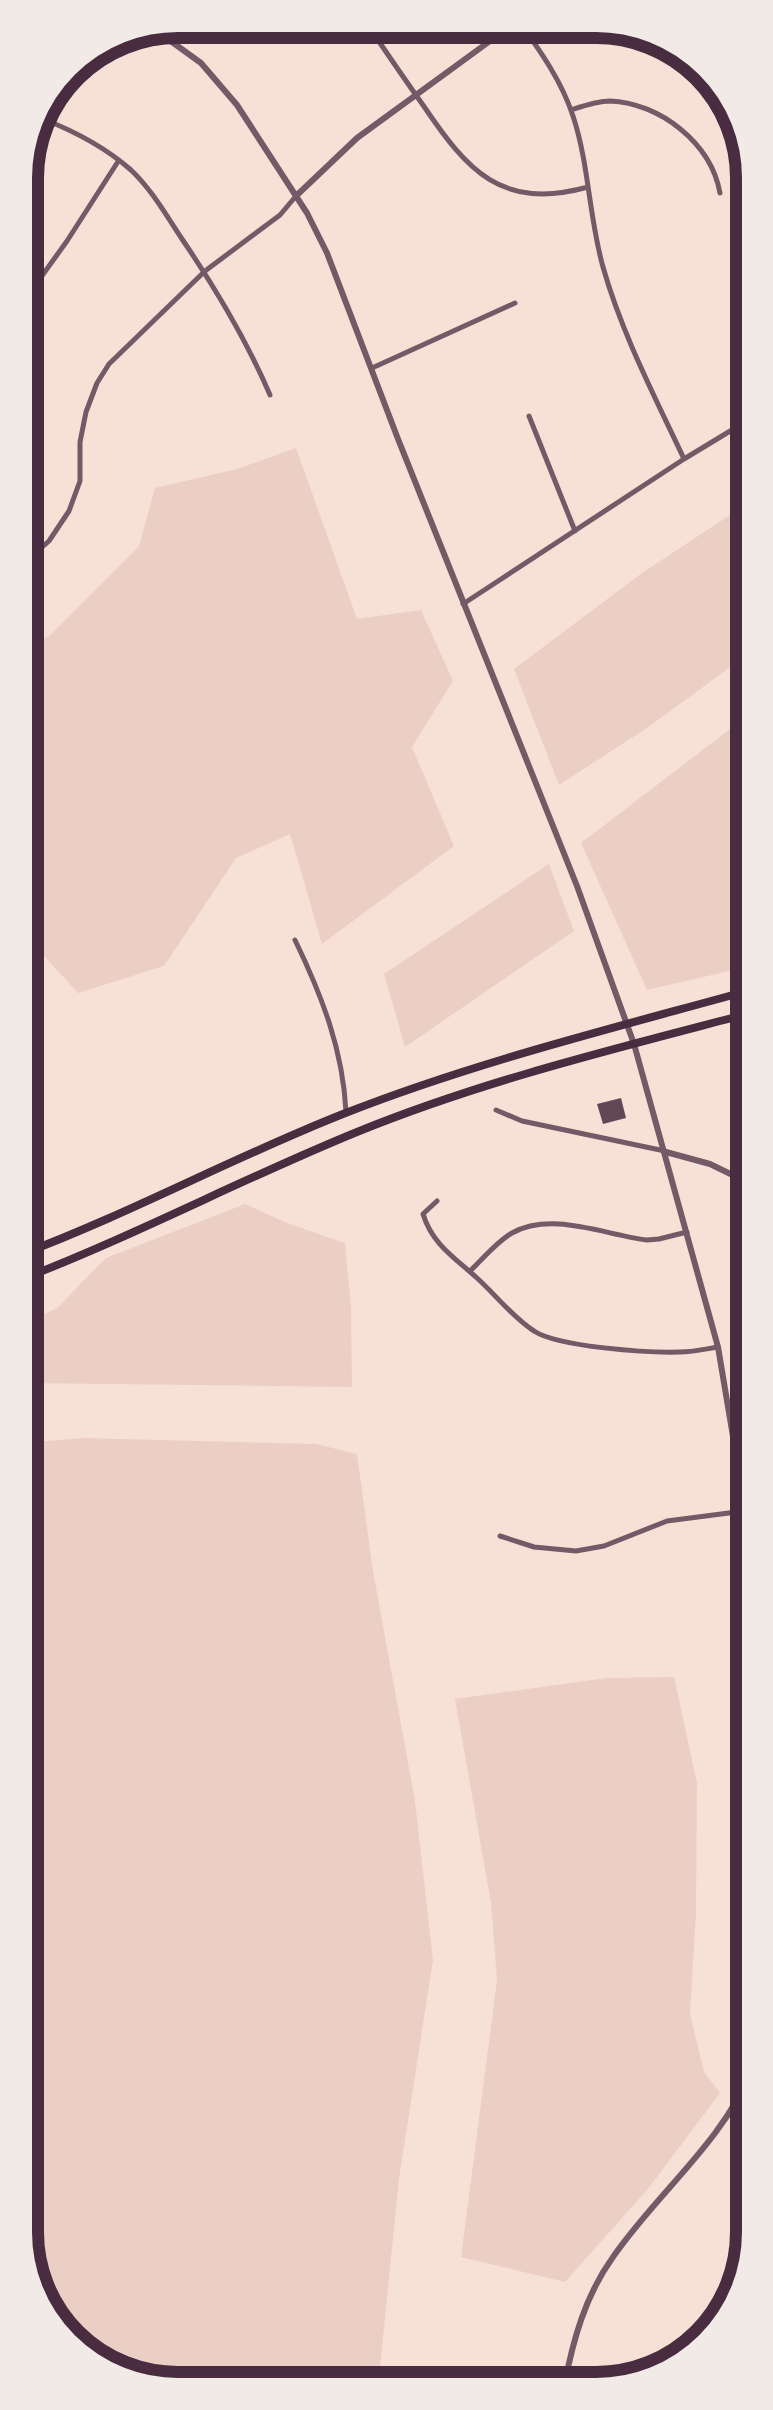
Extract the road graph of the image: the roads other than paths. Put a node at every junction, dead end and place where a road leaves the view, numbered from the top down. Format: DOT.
graph roads {
  1 [pos="170,38"];
  2 [pos="377,38"];
  3 [pos="495,38"];
  4 [pos="529,38"];
  5 [pos="415,94"];
  6 [pos="571,110"];
  7 [pos="49,122"];
  8 [pos="119,160"];
  9 [pos="588,188"];
  10 [pos="720,193"];
  11 [pos="296,196"];
  12 [pos="205,271"];
  13 [pos="38,280"];
  14 [pos="516,303"];
  15 [pos="372,368"];
  16 [pos="270,394"];
  17 [pos="529,416"];
  18 [pos="736,428"];
  19 [pos="684,460"];
  20 [pos="575,531"];
  21 [pos="38,551"];
  22 [pos="464,604"];
  23 [pos="295,940"];
  24 [pos="736,994"];
  25 [pos="736,1017"];
  26 [pos="628,1024"];
  27 [pos="634,1044"];
  28 [pos="496,1110"];
  29 [pos="346,1112"];
  30 [pos="665,1152"];
  31 [pos="736,1176"];
  32 [pos="437,1201"];
  33 [pos="687,1232"];
  34 [pos="38,1248"];
  35 [pos="38,1271"];
  36 [pos="470,1272"];
  37 [pos="718,1346"];
  38 [pos="735,1438"];
  39 [pos="735,1512"];
  40 [pos="500,1536"];
  41 [pos="735,2104"];
  42 [pos="567,2372"];
  1 -- 11 [label="street"];
  2 -- 5 [label="street"];
  3 -- 5 [label="street"];
  4 -- 6 [label="street"];
  5 -- 9 [label="street"];
  5 -- 11 [label="street"];
  6 -- 9 [label="street"];
  6 -- 10 [label="street"];
  7 -- 8 [label="street"];
  8 -- 12 [label="street"];
  8 -- 13 [label="street"];
  9 -- 19 [label="street"];
  11 -- 12 [label="street"];
  11 -- 15 [label="street"];
  12 -- 16 [label="street"];
  12 -- 21 [label="street"];
  14 -- 15 [label="street"];
  15 -- 22 [label="street"];
  17 -- 20 [label="street"];
  18 -- 19 [label="street"];
  19 -- 20 [label="street"];
  20 -- 22 [label="street"];
  22 -- 26 [label="street"];
  23 -- 29 [label="street"];
  24 -- 26 [label="main road"];
  25 -- 27 [label="main road"];
  26 -- 27 [label="street"];
  26 -- 29 [label="main road"];
  27 -- 30 [label="street"];
  27 -- 35 [label="main road"];
  28 -- 30 [label="street"];
  29 -- 34 [label="main road"];
  30 -- 31 [label="street"];
  30 -- 33 [label="street"];
  32 -- 36 [label="street"];
  33 -- 36 [label="street"];
  33 -- 37 [label="street"];
  36 -- 37 [label="street"];
  37 -- 38 [label="street"];
  39 -- 40 [label="street"];
  41 -- 42 [label="street"];
}
